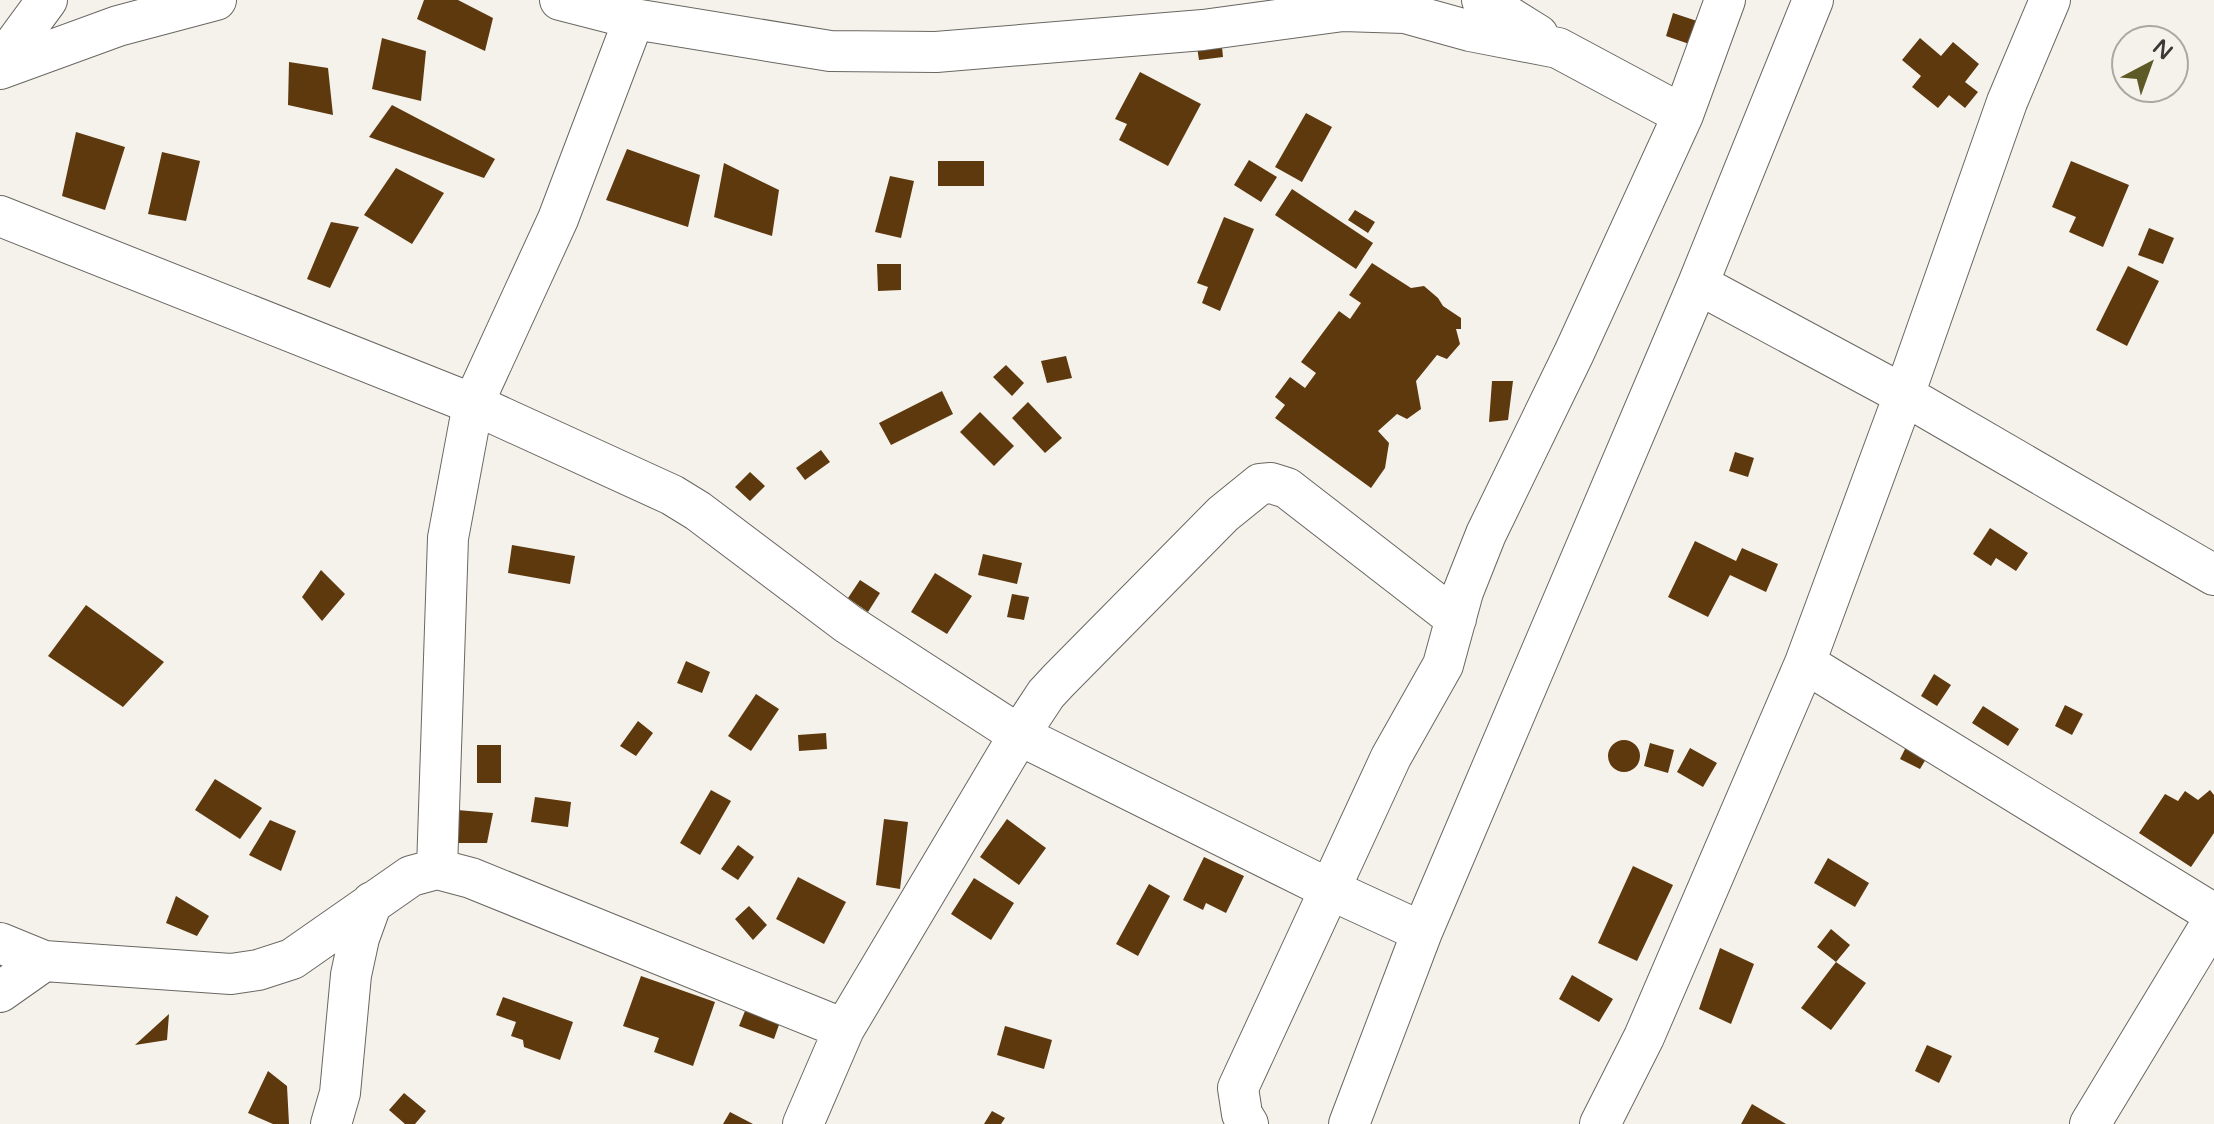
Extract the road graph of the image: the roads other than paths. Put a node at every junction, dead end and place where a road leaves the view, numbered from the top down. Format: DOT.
graph roads {
  1 [pos="47,0"];
  2 [pos="216,0"];
  3 [pos="560,0"];
  4 [pos="1482,0"];
  5 [pos="1725,0"];
  6 [pos="1813,0"];
  7 [pos="2050,0"];
  8 [pos="634,19"];
  9 [pos="1558,48"];
  10 [pos="0,66"];
  11 [pos="1683,115"];
  12 [pos="0,216"];
  13 [pos="1698,284"];
  14 [pos="1904,395"];
  15 [pos="473,404"];
  16 [pos="2214,575"];
  17 [pos="1456,619"];
  18 [pos="1805,663"];
  19 [pos="1019,735"];
  20 [pos="437,869"];
  21 [pos="1331,890"];
  22 [pos="372,902"];
  23 [pos="2214,917"];
  24 [pos="1422,932"];
  25 [pos="0,943"];
  26 [pos="44,961"];
  27 [pos="0,992"];
  28 [pos="844,1029"];
  29 [pos="331,1124"];
  30 [pos="803,1124"];
  31 [pos="1248,1124"];
  32 [pos="1349,1124"];
  33 [pos="1600,1124"];
  34 [pos="2090,1124"];
  1 -- 10 [label="street"];
  2 -- 10 [label="street"];
  3 -- 8 [label="street"];
  4 -- 9 [label="street"];
  5 -- 11 [label="street"];
  6 -- 13 [label="street"];
  7 -- 14 [label="street"];
  8 -- 9 [label="street"];
  8 -- 15 [label="street"];
  9 -- 11 [label="street"];
  11 -- 17 [label="street"];
  12 -- 15 [label="street"];
  13 -- 14 [label="street"];
  13 -- 24 [label="street"];
  14 -- 16 [label="street"];
  14 -- 18 [label="street"];
  15 -- 19 [label="street"];
  15 -- 20 [label="street"];
  17 -- 19 [label="street"];
  17 -- 21 [label="street"];
  18 -- 23 [label="street"];
  18 -- 33 [label="street"];
  19 -- 21 [label="street"];
  19 -- 28 [label="street"];
  20 -- 22 [label="street"];
  20 -- 28 [label="street"];
  21 -- 24 [label="street"];
  21 -- 31 [label="street"];
  22 -- 26 [label="street"];
  22 -- 29 [label="street"];
  23 -- 34 [label="street"];
  24 -- 32 [label="street"];
  25 -- 26 [label="street"];
  26 -- 27 [label="street"];
  28 -- 30 [label="street"];
}
